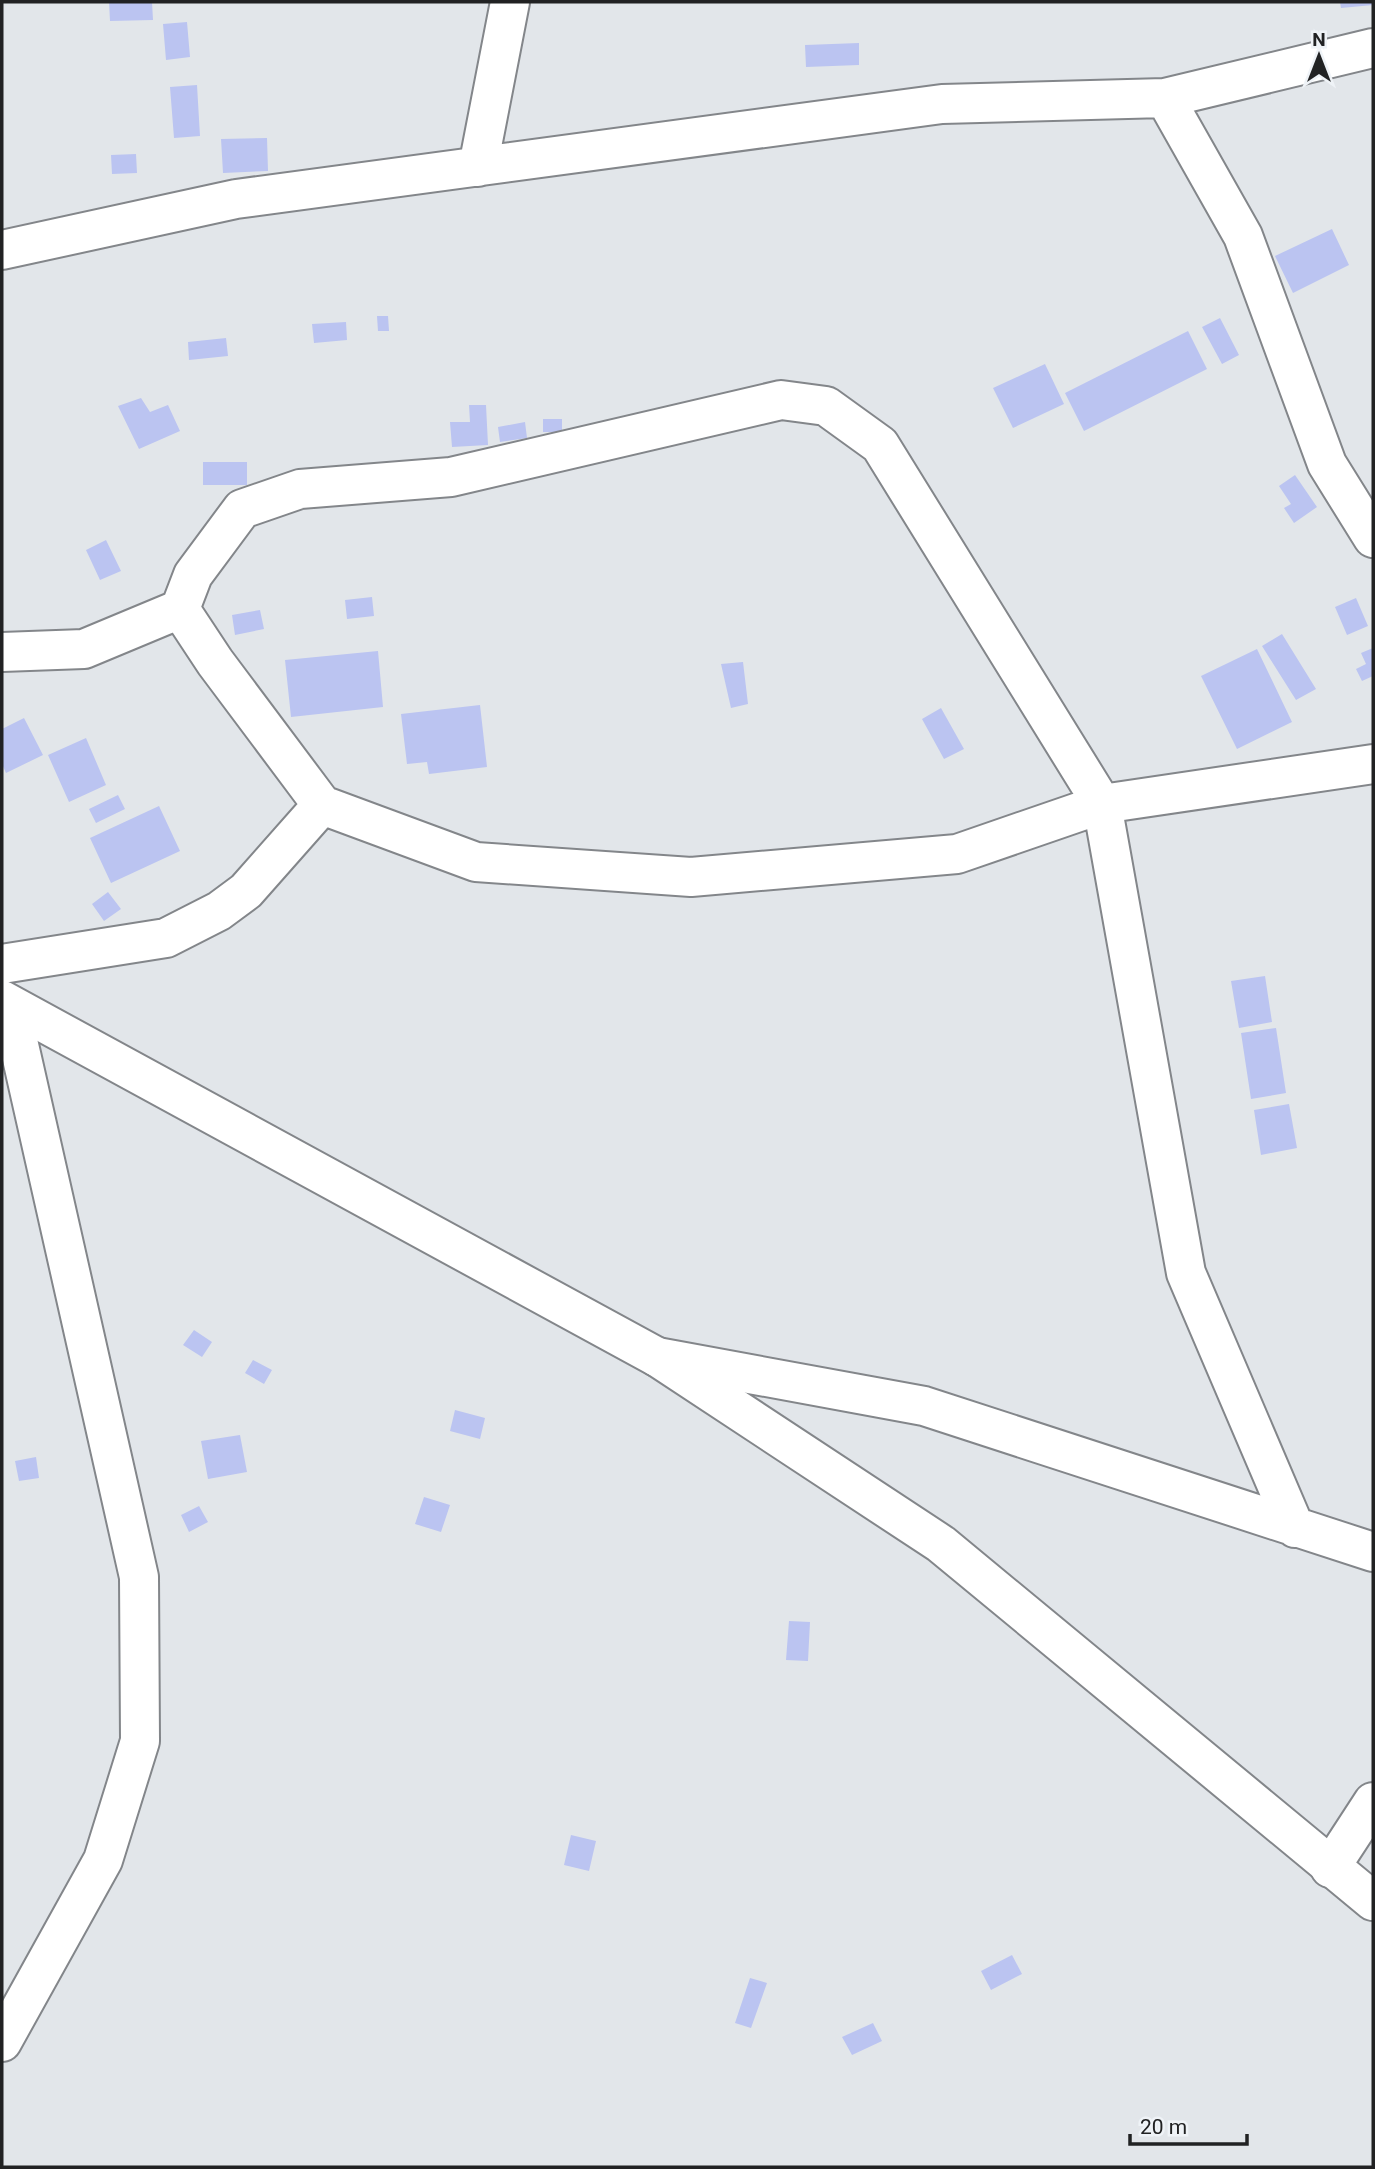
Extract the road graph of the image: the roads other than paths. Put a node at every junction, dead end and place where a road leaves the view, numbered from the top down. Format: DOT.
graph roads {
  1 [pos="510,2"];
  2 [pos="1373,48"];
  3 [pos="1165,98"];
  4 [pos="478,167"];
  5 [pos="2,250"];
  6 [pos="1373,538"];
  7 [pos="180,609"];
  8 [pos="2,652"];
  9 [pos="1373,764"];
  10 [pos="1102,804"];
  11 [pos="322,805"];
  12 [pos="2,964"];
  13 [pos="6,1003"];
  14 [pos="657,1357"];
  15 [pos="1295,1528"];
  16 [pos="1373,1552"];
  17 [pos="1373,1802"];
  18 [pos="1330,1868"];
  19 [pos="1373,1900"];
  20 [pos="2,2042"];
  1 -- 4 [label="street"];
  2 -- 3 [label="street"];
  3 -- 4 [label="street"];
  3 -- 6 [label="street"];
  4 -- 5 [label="street"];
  7 -- 8 [label="street"];
  7 -- 10 [label="street"];
  7 -- 11 [label="street"];
  9 -- 10 [label="street"];
  10 -- 11 [label="street"];
  10 -- 15 [label="street"];
  11 -- 12 [label="street"];
  13 -- 14 [label="street"];
  13 -- 20 [label="street"];
  14 -- 15 [label="street"];
  14 -- 18 [label="street"];
  15 -- 16 [label="street"];
  17 -- 18 [label="street"];
  18 -- 19 [label="street"];
}
